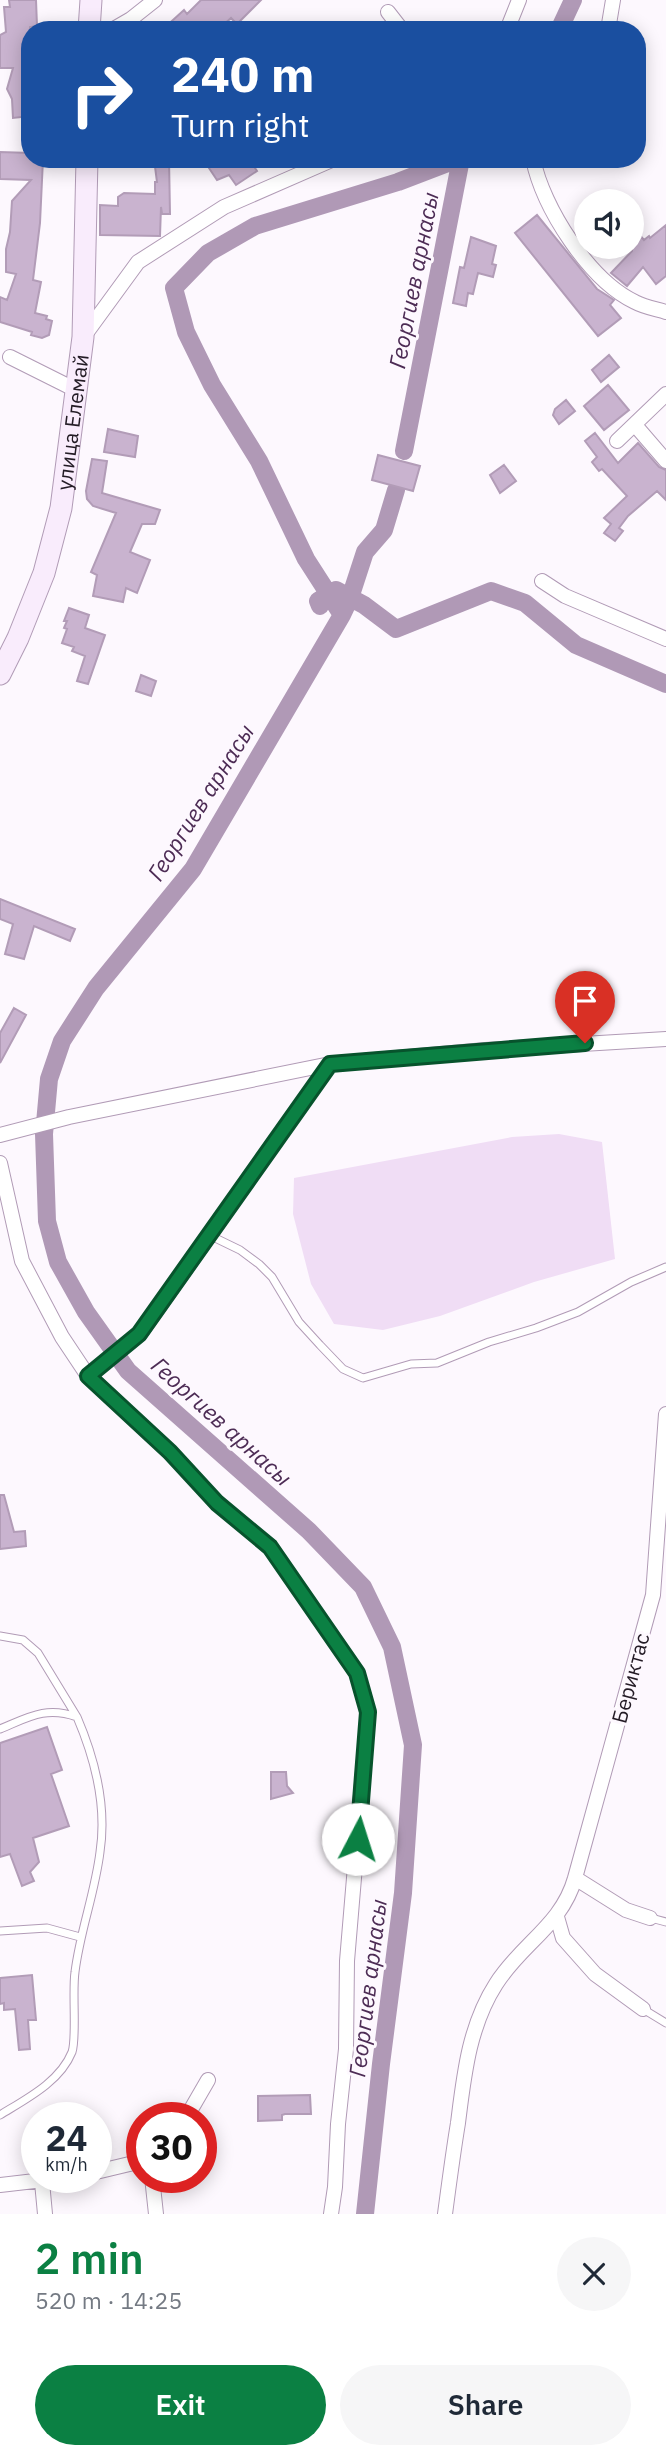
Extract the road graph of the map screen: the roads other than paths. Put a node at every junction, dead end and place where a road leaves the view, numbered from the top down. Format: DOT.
graph roads {
  1 [pos="91,0"];
  2 [pos="155,0"];
  3 [pos="519,0"];
  4 [pos="613,0"];
  5 [pos="388,12"];
  6 [pos="90,21"];
  7 [pos="128,21"];
  8 [pos="395,21"];
  9 [pos="511,21"];
  10 [pos="610,21"];
  11 [pos="87,168"];
  12 [pos="314,168"];
  13 [pos="536,168"];
  14 [pos="666,312"];
  15 [pos="83,337"];
  16 [pos="10,357"];
  17 [pos="76,390"];
  18 [pos="666,394"];
  19 [pos="635,425"];
  20 [pos="617,441"];
  21 [pos="666,461"];
  22 [pos="542,581"];
  23 [pos="666,639"];
  24 [pos="0,674"];
  25 [pos="666,1039"];
  26 [pos="330,1064"];
  27 [pos="6,1134"];
  28 [pos="0,1163"];
  29 [pos="208,1235"];
  30 [pos="666,1267"];
  31 [pos="91,1373"];
  32 [pos="666,1414"];
  33 [pos="0,1636"];
  34 [pos="78,1717"];
  35 [pos="0,1729"];
  36 [pos="575,1878"];
  37 [pos="556,1917"];
  38 [pos="650,1917"];
  39 [pos="666,1922"];
  40 [pos="0,1931"];
  41 [pos="80,1937"];
  42 [pos="643,2009"];
  43 [pos="666,2023"];
  44 [pos="208,2080"];
  45 [pos="195,2102"];
  46 [pos="0,2115"];
  47 [pos="21,2184"];
  48 [pos="0,2185"];
  49 [pos="43,2193"];
  50 [pos="154,2193"];
  51 [pos="46,2214"];
  52 [pos="156,2214"];
  53 [pos="331,2214"];
  54 [pos="445,2214"];
  1 -- 6 [label="street"];
  2 -- 7 [label="street"];
  3 -- 9 [label="street"];
  4 -- 10 [label="street"];
  5 -- 8 [label="street"];
  11 -- 15 [label="street, улица Елемай"];
  12 -- 15 [label="street"];
  13 -- 14 [label="street"];
  15 -- 17 [label="street, улица Елемай"];
  16 -- 17 [label="street"];
  17 -- 24 [label="street, улица Елемай"];
  18 -- 19 [label="street"];
  19 -- 20 [label="street"];
  19 -- 21 [label="street"];
  22 -- 23 [label="street"];
  25 -- 26 [label="street"];
  26 -- 27 [label="street"];
  26 -- 29 [label="street"];
  28 -- 31 [label="street"];
  29 -- 30 [label="lane"];
  29 -- 31 [label="street"];
  31 -- 53 [label="street"];
  32 -- 36 [label="street, Бериктас"];
  33 -- 34 [label="lane"];
  34 -- 35 [label="lane"];
  34 -- 41 [label="lane"];
  36 -- 37 [label="street, Бериктас"];
  36 -- 38 [label="street"];
  37 -- 42 [label="street"];
  37 -- 54 [label="street, Бериктас"];
  38 -- 39 [label="lane"];
  40 -- 41 [label="lane"];
  41 -- 46 [label="lane"];
  42 -- 43 [label="lane"];
  44 -- 45 [label="street"];
  47 -- 48 [label="street"];
  49 -- 51 [label="street"];
  50 -- 52 [label="street"];
}
